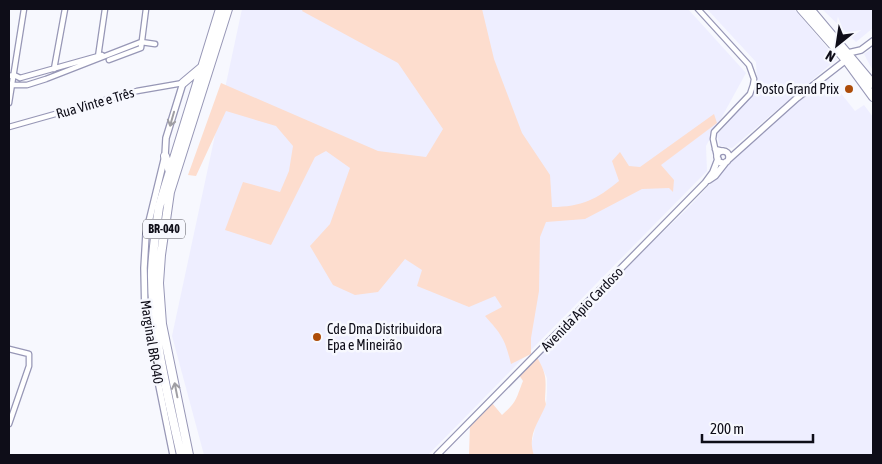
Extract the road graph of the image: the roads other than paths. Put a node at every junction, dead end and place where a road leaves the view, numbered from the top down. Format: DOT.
graph roads {
  1 [pos="24,9"];
  2 [pos="65,9"];
  3 [pos="105,9"];
  4 [pos="146,9"];
  5 [pos="220,9"];
  6 [pos="228,9"];
  7 [pos="698,9"];
  8 [pos="801,9"];
  9 [pos="810,9"];
  10 [pos="873,41"];
  11 [pos="141,42"];
  12 [pos="154,44"];
  13 [pos="861,50"];
  14 [pos="98,57"];
  15 [pos="847,57"];
  16 [pos="109,60"];
  17 [pos="855,61"];
  18 [pos="202,67"];
  19 [pos="54,69"];
  20 [pos="11,76"];
  21 [pos="183,83"];
  22 [pos="873,84"];
  23 [pos="12,85"];
  24 [pos="873,97"];
  25 [pos="9,103"];
  26 [pos="9,127"];
  27 [pos="742,145"];
  28 [pos="715,149"];
  29 [pos="724,151"];
  30 [pos="165,156"];
  31 [pos="717,158"];
  32 [pos="727,160"];
  33 [pos="170,172"];
  34 [pos="705,183"];
  35 [pos="9,349"];
  36 [pos="9,424"];
  37 [pos="457,434"];
  38 [pos="182,443"];
  39 [pos="173,455"];
  40 [pos="180,455"];
  41 [pos="190,455"];
  42 [pos="432,455"];
  43 [pos="437,455"];
  1 -- 20 [label="street"];
  2 -- 19 [label="street"];
  3 -- 14 [label="street"];
  4 -- 11 [label="street"];
  5 -- 18 [label="highway, BR-040"];
  38 -- 6 [label="highway, BR-040, one-way"];
  7 -- 28 [label="street"];
  8 -- 15 [label="highway"];
  9 -- 15 [label="highway"];
  10 -- 13 [label="street"];
  11 -- 12 [label="street"];
  11 -- 14 [label="street"];
  11 -- 16 [label="street"];
  13 -- 15 [label="street"];
  13 -- 17 [label="street"];
  14 -- 19 [label="street"];
  14 -- 23 [label="street"];
  15 -- 17 [label="highway"];
  15 -- 24 [label="highway"];
  15 -- 27 [label="street, Avenida Apio Cardoso"];
  17 -- 22 [label="highway"];
  18 -- 21 [label="highway"];
  18 -- 33 [label="highway, BR-040"];
  19 -- 20 [label="street"];
  20 -- 23 [label="street"];
  21 -- 26 [label="street, Rua Vinte e Três"];
  21 -- 30 [label="street, Marginal BR-040, one-way"];
  23 -- 25 [label="street"];
  27 -- 29 [label="street, Avenida Apio Cardoso"];
  27 -- 32 [label="street, Avenida Apio Cardoso"];
  28 -- 29 [label="street"];
  28 -- 31 [label="street"];
  29 -- 31 [label="street"];
  29 -- 32 [label="street"];
  30 -- 33 [label="highway"];
  30 -- 39 [label="street, Marginal BR-040"];
  31 -- 32 [label="street"];
  31 -- 34 [label="street, Avenida Apio Cardoso"];
  32 -- 34 [label="street, Avenida Apio Cardoso"];
  33 -- 38 [label="highway, BR-040"];
  34 -- 37 [label="street, Avenida Apio Cardoso"];
  35 -- 36 [label="street"];
  37 -- 42 [label="street, Avenida Apio Cardoso"];
  37 -- 43 [label="street, Avenida Apio Cardoso"];
  38 -- 40 [label="highway, BR-040"];
  38 -- 41 [label="highway, BR-040"];
}
